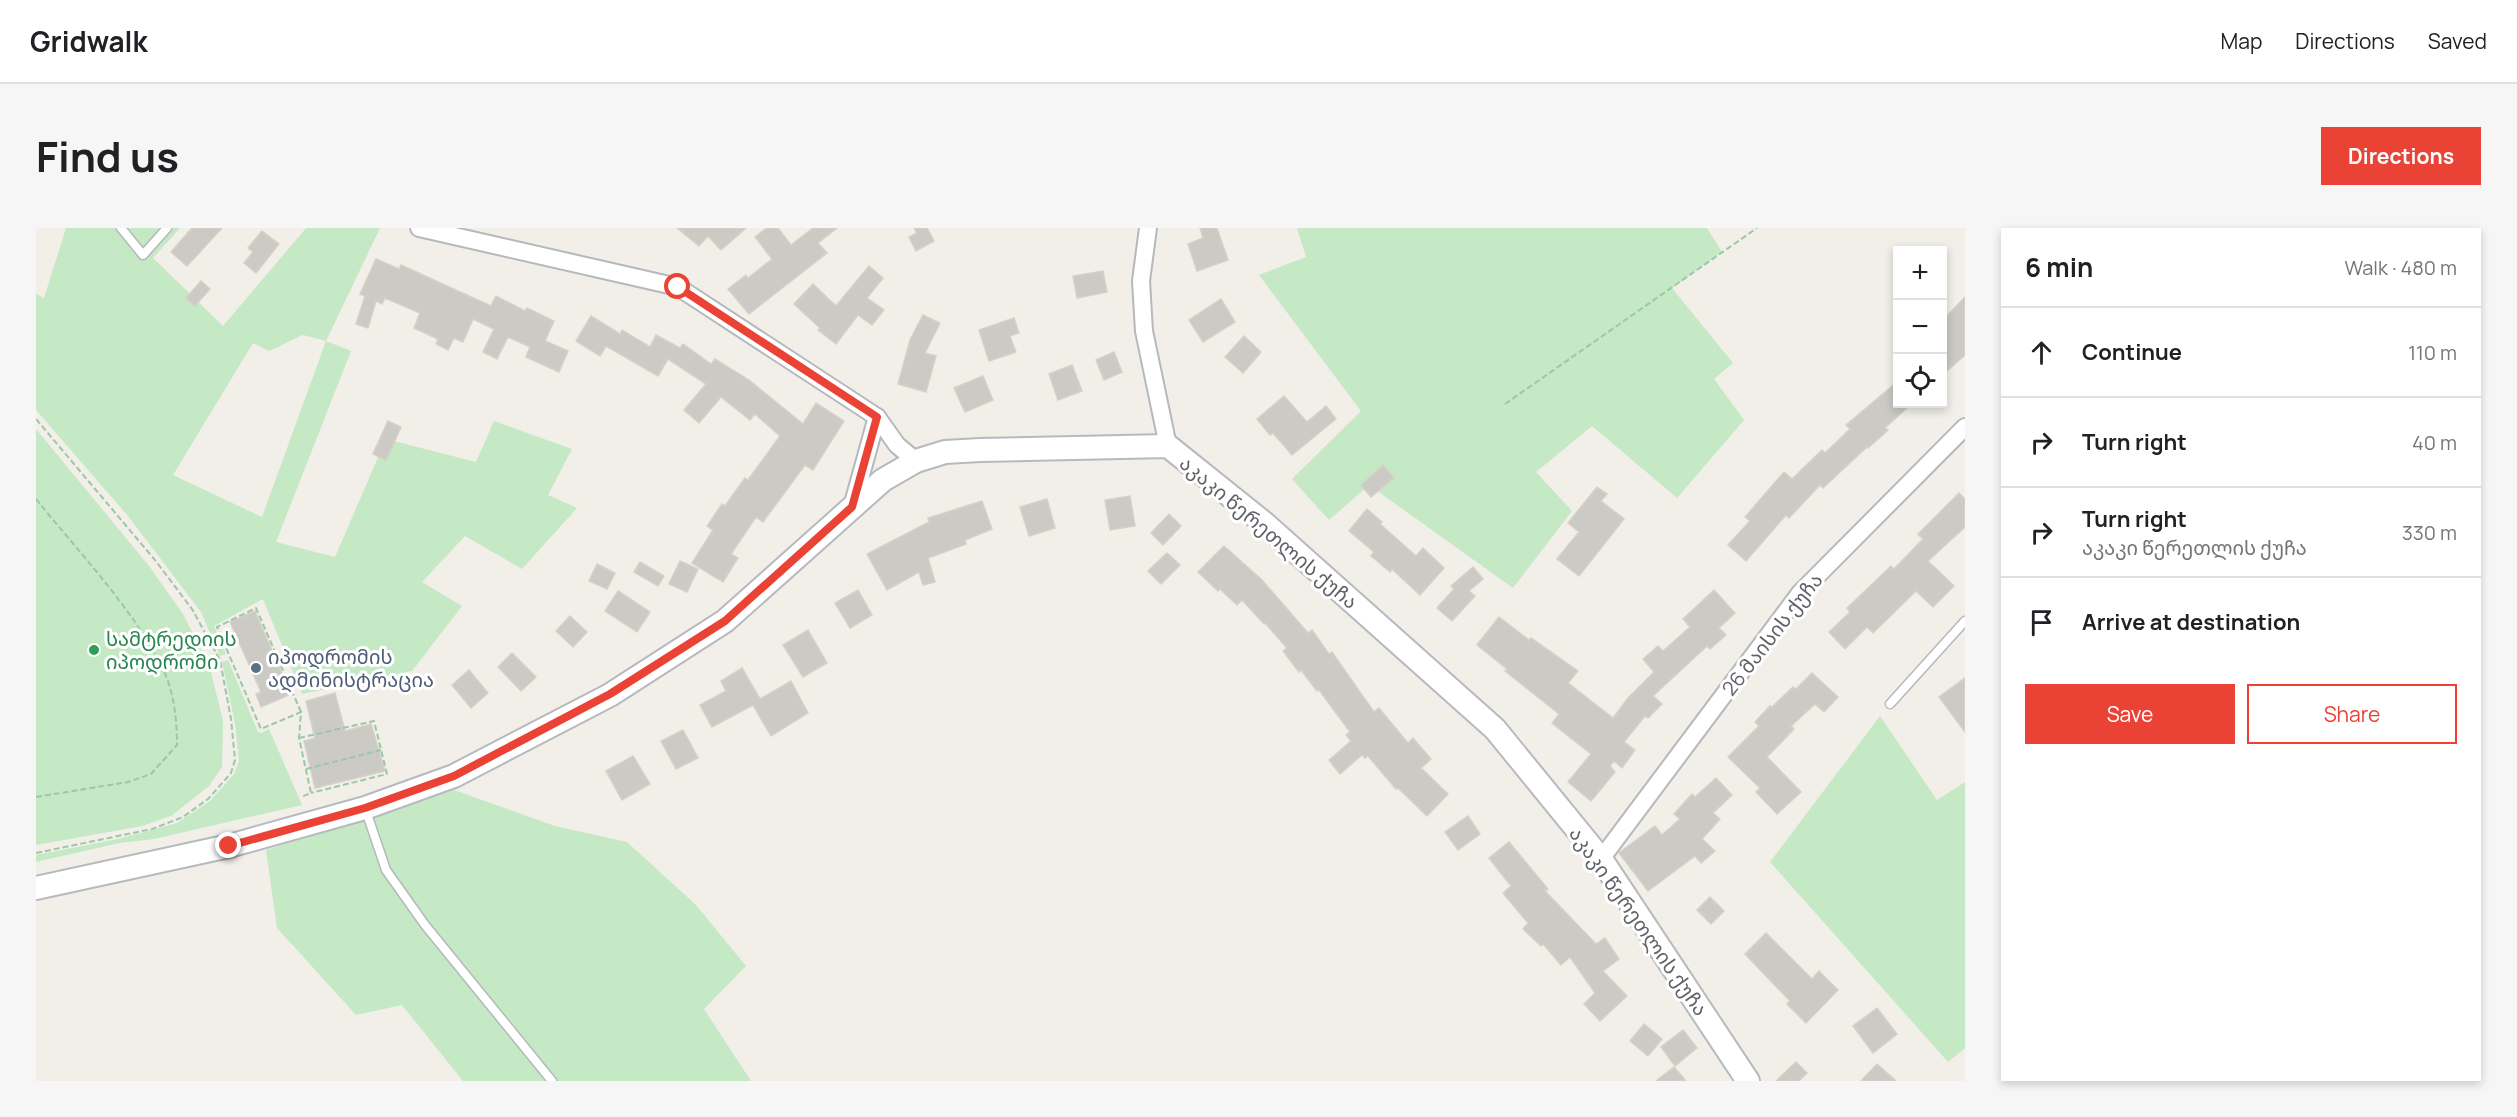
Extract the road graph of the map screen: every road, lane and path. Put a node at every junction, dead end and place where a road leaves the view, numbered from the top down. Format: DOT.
graph roads {
  1 [pos="121,228"];
  2 [pos="167,228"];
  3 [pos="419,228"];
  4 [pos="1148,228"];
  5 [pos="1757,228"];
  6 [pos="1505,404"];
  7 [pos="877,417"];
  8 [pos="36,419"];
  9 [pos="1965,427"];
  10 [pos="1168,446"];
  11 [pos="916,461"];
  12 [pos="36,499"];
  13 [pos="852,507"];
  14 [pos="1965,621"];
  15 [pos="230,656"];
  16 [pos="220,660"];
  17 [pos="1890,704"];
  18 [pos="301,712"];
  19 [pos="299,738"];
  20 [pos="382,750"];
  21 [pos="306,769"];
  22 [pos="311,793"];
  23 [pos="36,797"];
  24 [pos="301,797"];
  25 [pos="365,808"];
  26 [pos="36,853"];
  27 [pos="1601,860"];
  28 [pos="36,888"];
  29 [pos="552,1081"];
  30 [pos="1748,1081"];
  1 -- 2 [label="lane"];
  3 -- 7 [label="street"];
  4 -- 10 [label="street"];
  5 -- 6 [label="path"];
  7 -- 11 [label="street"];
  7 -- 13 [label="street"];
  8 -- 16 [label="path"];
  9 -- 27 [label="street, 26 მაისის ქუჩა"];
  10 -- 11 [label="street, აკაკი წერეთლის ქუჩა"];
  10 -- 27 [label="street, აკაკი წერეთლის ქუჩა"];
  11 -- 13 [label="street, აკაკი წერეთლის ქუჩა"];
  12 -- 23 [label="path"];
  13 -- 25 [label="street, აკაკი წერეთლის ქუჩა"];
  14 -- 17 [label="lane"];
  15 -- 16 [label="path"];
  15 -- 18 [label="path"];
  15 -- 18 [label="path"];
  16 -- 26 [label="path"];
  18 -- 19 [label="path"];
  19 -- 20 [label="path"];
  19 -- 21 [label="path"];
  20 -- 21 [label="path"];
  20 -- 22 [label="path"];
  21 -- 22 [label="path"];
  22 -- 24 [label="path"];
  25 -- 28 [label="street, აკაკი წერეთლის ქუჩა"];
  25 -- 29 [label="lane"];
  27 -- 30 [label="street, აკაკი წერეთლის ქუჩა"];
}
